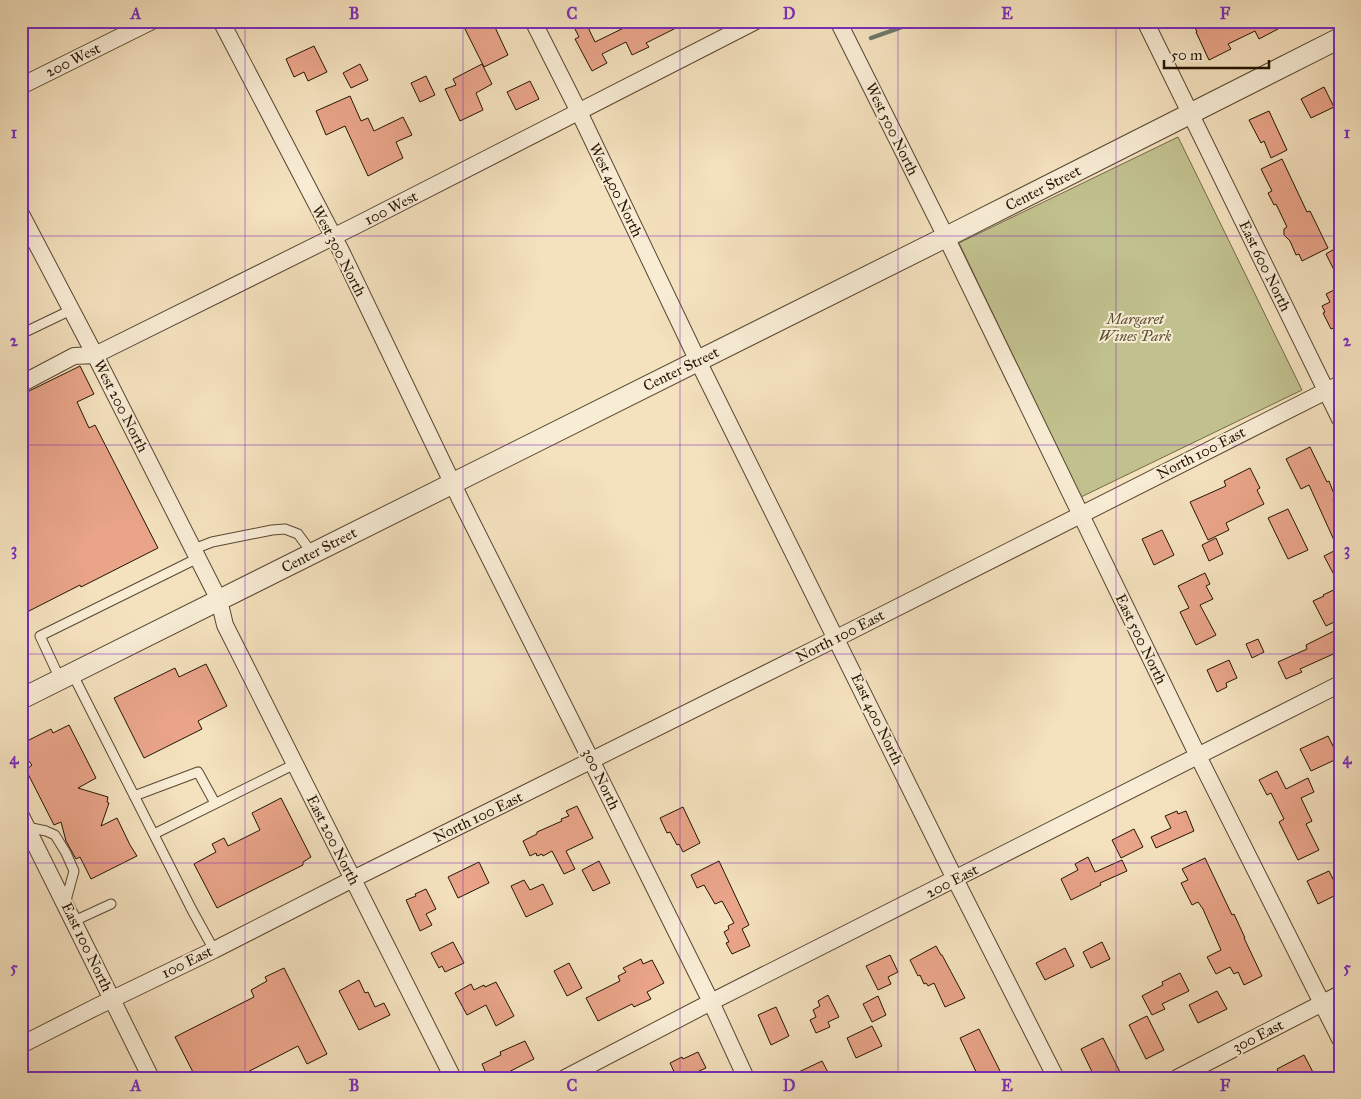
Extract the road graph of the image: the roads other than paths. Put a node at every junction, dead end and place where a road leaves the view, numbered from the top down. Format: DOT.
graph roads {
  1 [pos="152,21"];
  2 [pos="221,21"];
  3 [pos="533,21"];
  4 [pos="756,21"];
  5 [pos="838,21"];
  6 [pos="1145,21"];
  7 [pos="1340,38"];
  8 [pos="21,86"];
  9 [pos="579,112"];
  10 [pos="1190,114"];
  11 [pos="21,214"];
  12 [pos="333,237"];
  13 [pos="946,237"];
  14 [pos="71,310"];
  15 [pos="21,334"];
  16 [pos="95,355"];
  17 [pos="698,361"];
  18 [pos="21,384"];
  19 [pos="1333,387"];
  20 [pos="1340,419"];
  21 [pos="453,482"];
  22 [pos="1080,515"];
  23 [pos="312,553"];
  24 [pos="196,554"];
  25 [pos="219,600"];
  26 [pos="837,638"];
  27 [pos="66,676"];
  28 [pos="1340,684"];
  29 [pos="21,699"];
  30 [pos="1198,756"];
  31 [pos="592,760"];
  32 [pos="295,764"];
  33 [pos="134,796"];
  34 [pos="215,804"];
  35 [pos="24,822"];
  36 [pos="154,834"];
  37 [pos="353,879"];
  38 [pos="955,879"];
  39 [pos="65,904"];
  40 [pos="111,904"];
  41 [pos="74,921"];
  42 [pos="214,950"];
  43 [pos="1340,994"];
  44 [pos="112,999"];
  45 [pos="711,1002"];
  46 [pos="1322,1003"];
  47 [pos="1340,1039"];
  48 [pos="21,1045"];
  49 [pos="151,1078"];
  50 [pos="453,1078"];
  51 [pos="565,1078"];
  52 [pos="746,1078"];
  53 [pos="1056,1078"];
  54 [pos="1177,1078"];
  1 -- 8 [label="street, 200 West"];
  2 -- 12 [label="street, West 300 North"];
  3 -- 9 [label="street, West 400 North"];
  4 -- 9 [label="street, 100 West"];
  5 -- 13 [label="street, West 500 North"];
  6 -- 10 [label="street, East 600 North"];
  7 -- 10 [label="street, Center Street"];
  9 -- 12 [label="street, 100 West"];
  9 -- 17 [label="street, West 400 North"];
  10 -- 13 [label="street, Center Street"];
  10 -- 19 [label="street, East 600 North"];
  11 -- 14 [label="street, West 200 North"];
  12 -- 16 [label="street, 100 West"];
  12 -- 21 [label="street, West 300 North"];
  13 -- 17 [label="street, Center Street"];
  13 -- 22 [label="street, East 500 North"];
  14 -- 15 [label="lane"];
  14 -- 16 [label="street, West 200 North"];
  16 -- 18 [label="street, 100 West"];
  16 -- 24 [label="street, West 200 North"];
  17 -- 21 [label="street, Center Street"];
  17 -- 26 [label="street, East 400 North"];
  19 -- 20 [label="street, East 600 North"];
  19 -- 22 [label="street, North 100 East"];
  21 -- 23 [label="street, Center Street"];
  21 -- 31 [label="street, 300 North"];
  22 -- 26 [label="street, North 100 East"];
  22 -- 30 [label="street, East 500 North"];
  23 -- 24 [label="lane"];
  23 -- 25 [label="street, Center Street"];
  24 -- 25 [label="street, West 200 North"];
  24 -- 27 [label="lane"];
  25 -- 27 [label="street, Center Street"];
  25 -- 32 [label="street, East 200 North"];
  26 -- 31 [label="street, North 100 East"];
  26 -- 38 [label="street, East 400 North"];
  27 -- 29 [label="street, Center Street"];
  27 -- 33 [label="lane"];
  28 -- 30 [label="street, 200 East"];
  30 -- 38 [label="street, 200 East"];
  30 -- 46 [label="street, East 500 North"];
  31 -- 37 [label="street, North 100 East"];
  31 -- 45 [label="street, 300 North"];
  32 -- 34 [label="lane"];
  32 -- 37 [label="street, East 200 North"];
  33 -- 34 [label="lane"];
  33 -- 36 [label="lane"];
  34 -- 36 [label="lane"];
  35 -- 39 [label="street, East 100 North"];
  35 -- 39 [label="lane"];
  36 -- 42 [label="lane"];
  37 -- 42 [label="street, 100 East"];
  37 -- 50 [label="street, East 200 North"];
  38 -- 45 [label="street, 200 East"];
  38 -- 53 [label="street, East 400 North"];
  39 -- 41 [label="street, East 100 North"];
  40 -- 41 [label="lane"];
  41 -- 44 [label="street, East 100 North"];
  42 -- 44 [label="street, 100 East"];
  43 -- 46 [label="street, 300 East"];
  44 -- 48 [label="street, 100 East"];
  44 -- 49 [label="street, East 100 North"];
  45 -- 51 [label="street, 200 East"];
  45 -- 52 [label="street, 300 North"];
  46 -- 47 [label="street, East 500 North"];
  46 -- 54 [label="street, 300 East"];
}
